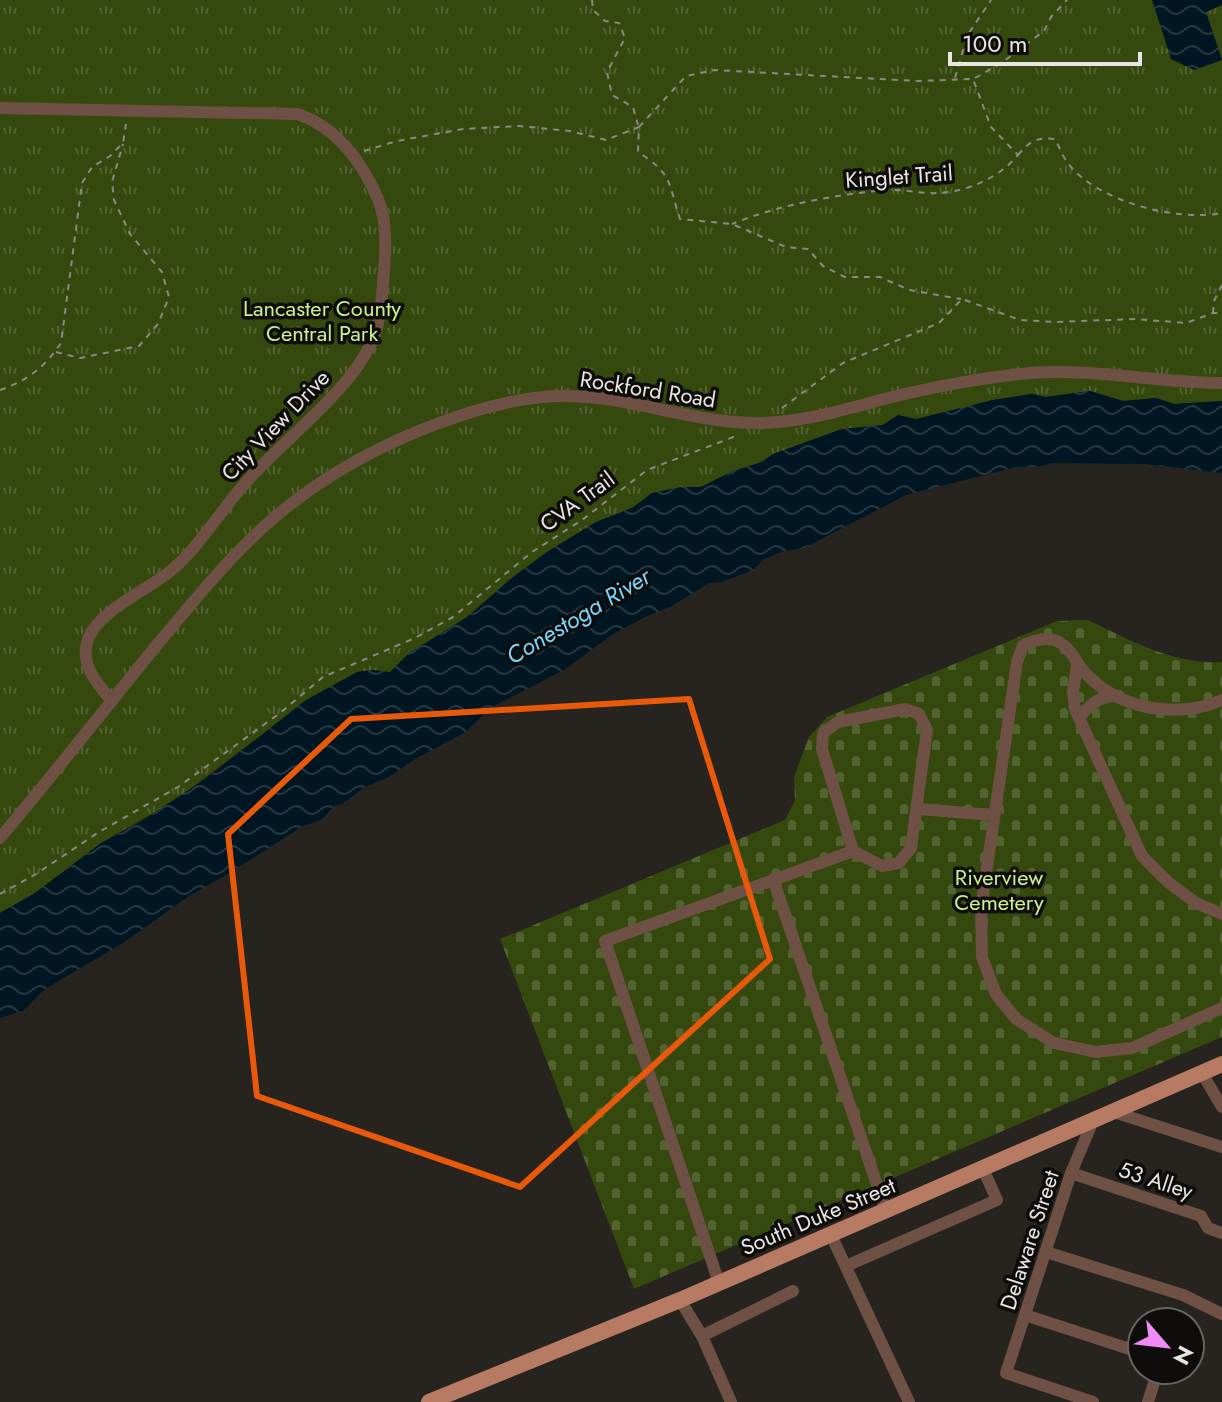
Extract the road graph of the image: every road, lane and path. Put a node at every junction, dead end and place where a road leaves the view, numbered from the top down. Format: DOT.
graph roads {
  1 [pos="592,0"];
  2 [pos="991,0"];
  3 [pos="1067,0"];
  4 [pos="955,79"];
  5 [pos="973,79"];
  6 [pos="0,108"];
  7 [pos="128,110"];
  8 [pos="639,127"];
  9 [pos="123,143"];
  10 [pos="353,154"];
  11 [pos="1018,155"];
  12 [pos="1222,213"];
  13 [pos="732,224"];
  14 [pos="1222,285"];
  15 [pos="962,299"];
  16 [pos="1214,301"];
  17 [pos="1222,301"];
  18 [pos="1213,313"];
  19 [pos="1222,313"];
  20 [pos="55,352"];
  21 [pos="1222,383"];
  22 [pos="0,390"];
  23 [pos="781,408"];
  24 [pos="741,433"];
  25 [pos="1077,665"];
  26 [pos="1119,696"];
  27 [pos="1222,700"];
  28 [pos="112,701"];
  29 [pos="1079,718"];
  30 [pos="918,809"];
  31 [pos="994,815"];
  32 [pos="0,838"];
  33 [pos="853,851"];
  34 [pos="773,879"];
  35 [pos="0,894"];
  36 [pos="1222,914"];
  37 [pos="1222,1008"];
  38 [pos="1222,1064"];
  39 [pos="1202,1073"];
  40 [pos="1222,1107"];
  41 [pos="1114,1112"];
  42 [pos="1093,1121"];
  43 [pos="1222,1147"];
  44 [pos="983,1169"];
  45 [pos="1071,1173"];
  46 [pos="886,1211"];
  47 [pos="1222,1233"];
  48 [pos="831,1235"];
  49 [pos="1046,1252"];
  50 [pos="846,1266"];
  51 [pos="719,1283"];
  52 [pos="793,1291"];
  53 [pos="680,1300"];
  54 [pos="1222,1314"];
  55 [pos="1025,1315"];
  56 [pos="702,1336"];
  57 [pos="1126,1348"];
  58 [pos="429,1402"];
  59 [pos="731,1402"];
  60 [pos="909,1402"];
  61 [pos="1093,1402"];
  1 -- 8 [label="path"];
  2 -- 4 [label="path"];
  3 -- 5 [label="path"];
  4 -- 5 [label="path"];
  4 -- 8 [label="path"];
  5 -- 11 [label="path"];
  6 -- 7 [label="street, City View Drive"];
  7 -- 9 [label="path"];
  7 -- 10 [label="street, City View Drive"];
  8 -- 10 [label="path"];
  8 -- 13 [label="path"];
  9 -- 20 [label="path"];
  9 -- 20 [label="path"];
  10 -- 28 [label="street, City View Drive"];
  11 -- 12 [label="path, Kinglet Trail"];
  11 -- 13 [label="path, Kinglet Trail"];
  13 -- 15 [label="path"];
  14 -- 16 [label="path"];
  15 -- 18 [label="path"];
  15 -- 23 [label="path"];
  16 -- 17 [label="path"];
  16 -- 18 [label="path"];
  18 -- 19 [label="path"];
  20 -- 22 [label="path"];
  21 -- 28 [label="street, Rockford Road"];
  24 -- 35 [label="path, CVA Trail"];
  25 -- 26 [label="street"];
  25 -- 29 [label="street"];
  25 -- 31 [label="street"];
  26 -- 27 [label="street"];
  26 -- 29 [label="street"];
  28 -- 32 [label="street, Rockford Road"];
  29 -- 36 [label="street"];
  30 -- 31 [label="street"];
  30 -- 33 [label="street"];
  30 -- 33 [label="street"];
  31 -- 37 [label="street"];
  33 -- 34 [label="street"];
  34 -- 46 [label="street"];
  34 -- 51 [label="street"];
  38 -- 39 [label="main road, South Duke Street"];
  39 -- 40 [label="street"];
  39 -- 41 [label="main road, South Duke Street"];
  41 -- 42 [label="main road, South Duke Street"];
  41 -- 43 [label="street"];
  42 -- 44 [label="main road, South Duke Street"];
  42 -- 45 [label="street, Delaware Street"];
  44 -- 46 [label="main road, South Duke Street"];
  44 -- 50 [label="street"];
  45 -- 47 [label="street, 53 Alley"];
  45 -- 49 [label="street, Delaware Street"];
  46 -- 48 [label="main road, South Duke Street"];
  48 -- 50 [label="street"];
  48 -- 51 [label="main road, South Duke Street"];
  49 -- 54 [label="street"];
  49 -- 55 [label="street, Delaware Street"];
  50 -- 60 [label="street"];
  51 -- 53 [label="main road, South Duke Street"];
  52 -- 56 [label="street"];
  53 -- 56 [label="street"];
  53 -- 58 [label="main road, South Duke Street"];
  55 -- 57 [label="street"];
  55 -- 61 [label="street, Delaware Street"];
  56 -- 59 [label="street"];
}
